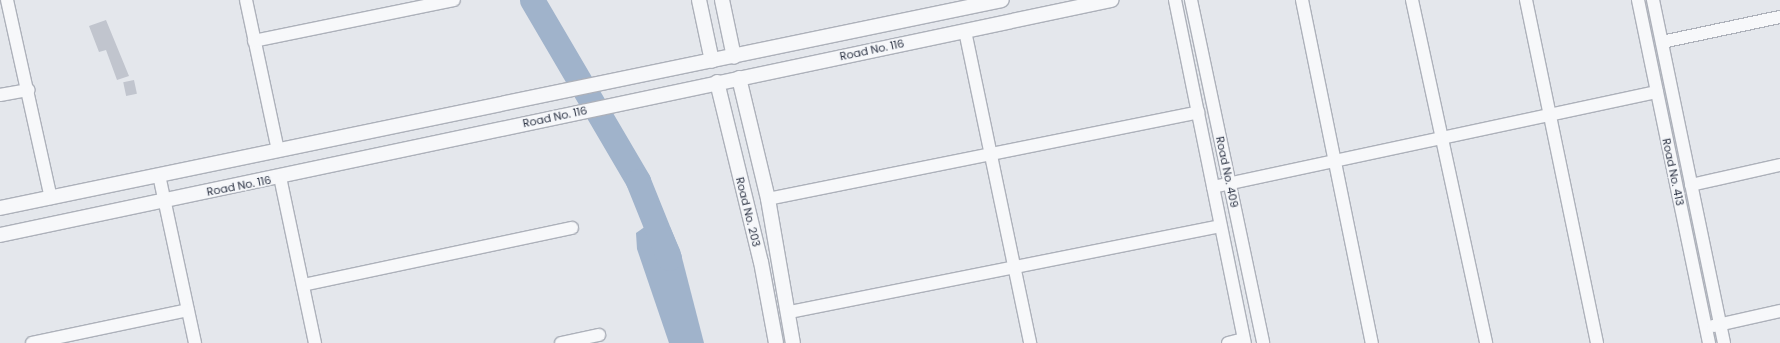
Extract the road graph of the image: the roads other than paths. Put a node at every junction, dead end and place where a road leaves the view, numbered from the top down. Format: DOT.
graph roads {
  1 [pos="7,0"];
  2 [pos="246,0"];
  3 [pos="454,0"];
  4 [pos="699,0"];
  5 [pos="722,0"];
  6 [pos="1002,0"];
  7 [pos="1111,0"];
  8 [pos="1175,0"];
  9 [pos="1191,0"];
  10 [pos="1302,0"];
  11 [pos="1412,0"];
  12 [pos="1526,0"];
  13 [pos="1638,0"];
  14 [pos="1654,0"];
  15 [pos="1780,16"];
  16 [pos="965,31"];
  17 [pos="254,41"];
  18 [pos="1662,42"];
  19 [pos="734,57"];
  20 [pos="712,61"];
  21 [pos="739,78"];
  22 [pos="717,82"];
  23 [pos="29,90"];
  24 [pos="1657,92"];
  25 [pos="0,95"];
  26 [pos="1198,112"];
  27 [pos="1552,115"];
  28 [pos="1442,138"];
  29 [pos="278,150"];
  30 [pos="991,151"];
  31 [pos="1335,162"];
  32 [pos="1780,165"];
  33 [pos="159,175"];
  34 [pos="280,178"];
  35 [pos="1230,184"];
  36 [pos="1691,185"];
  37 [pos="1213,187"];
  38 [pos="51,198"];
  39 [pos="768,199"];
  40 [pos="164,200"];
  41 [pos="0,208"];
  42 [pos="1221,226"];
  43 [pos="572,228"];
  44 [pos="0,235"];
  45 [pos="1016,267"];
  46 [pos="303,285"];
  47 [pos="188,310"];
  48 [pos="1780,311"];
  49 [pos="790,312"];
  50 [pos="1720,325"];
  51 [pos="1706,328"];
  52 [pos="599,335"];
  53 [pos="1245,341"];
  54 [pos="32,343"];
  55 [pos="195,343"];
  56 [pos="316,343"];
  57 [pos="561,343"];
  58 [pos="776,343"];
  59 [pos="793,343"];
  60 [pos="1030,343"];
  61 [pos="1228,343"];
  62 [pos="1263,343"];
  63 [pos="1372,343"];
  64 [pos="1486,343"];
  65 [pos="1597,343"];
  66 [pos="1709,343"];
  67 [pos="1724,343"];
  1 -- 23 [label="street"];
  2 -- 17 [label="street"];
  3 -- 17 [label="street"];
  4 -- 20 [label="street"];
  5 -- 19 [label="street"];
  6 -- 19 [label="street, Road No. 116"];
  7 -- 16 [label="street, Road No. 116"];
  8 -- 26 [label="street, Road No. 409"];
  9 -- 35 [label="street, Road No. 409"];
  10 -- 31 [label="street"];
  11 -- 28 [label="street"];
  12 -- 27 [label="street"];
  13 -- 24 [label="street, Road No. 413"];
  14 -- 18 [label="street, Road No. 413"];
  15 -- 18 [label="street"];
  16 -- 21 [label="street, Road No. 116"];
  16 -- 30 [label="street"];
  17 -- 29 [label="street"];
  18 -- 36 [label="street, Road No. 413"];
  19 -- 20 [label="street, Road No. 116"];
  20 -- 29 [label="street, Road No. 116"];
  21 -- 22 [label="street, Road No. 116"];
  21 -- 39 [label="street"];
  22 -- 34 [label="street, Road No. 116"];
  22 -- 58 [label="street, Road No. 203"];
  23 -- 25 [label="street"];
  23 -- 38 [label="street"];
  24 -- 27 [label="street"];
  24 -- 51 [label="street, Road No. 413"];
  26 -- 30 [label="street"];
  26 -- 37 [label="street, Road No. 409"];
  27 -- 28 [label="street"];
  27 -- 65 [label="street"];
  28 -- 31 [label="street"];
  28 -- 64 [label="street"];
  29 -- 33 [label="street, Road No. 116"];
  30 -- 39 [label="street"];
  30 -- 45 [label="street"];
  31 -- 35 [label="street"];
  31 -- 63 [label="street"];
  32 -- 36 [label="street"];
  33 -- 38 [label="street, Road No. 116"];
  33 -- 40 [label="street"];
  34 -- 40 [label="street, Road No. 116"];
  34 -- 46 [label="street"];
  35 -- 37 [label="street"];
  35 -- 62 [label="street, Road No. 409"];
  36 -- 50 [label="street, Road No. 413"];
  37 -- 42 [label="street, Road No. 409"];
  38 -- 41 [label="street, Road No. 116"];
  39 -- 49 [label="street"];
  40 -- 44 [label="street, Road No. 116"];
  40 -- 47 [label="street"];
  42 -- 45 [label="street"];
  42 -- 53 [label="street, Road No. 409"];
  43 -- 46 [label="street"];
  45 -- 49 [label="street"];
  45 -- 60 [label="street"];
  46 -- 56 [label="street"];
  47 -- 54 [label="street"];
  47 -- 55 [label="street"];
  48 -- 50 [label="street"];
  49 -- 59 [label="street"];
  50 -- 51 [label="street"];
  50 -- 67 [label="street, Road No. 413"];
  51 -- 66 [label="street, Road No. 413"];
  52 -- 57 [label="street"];
  53 -- 61 [label="street"];
}
